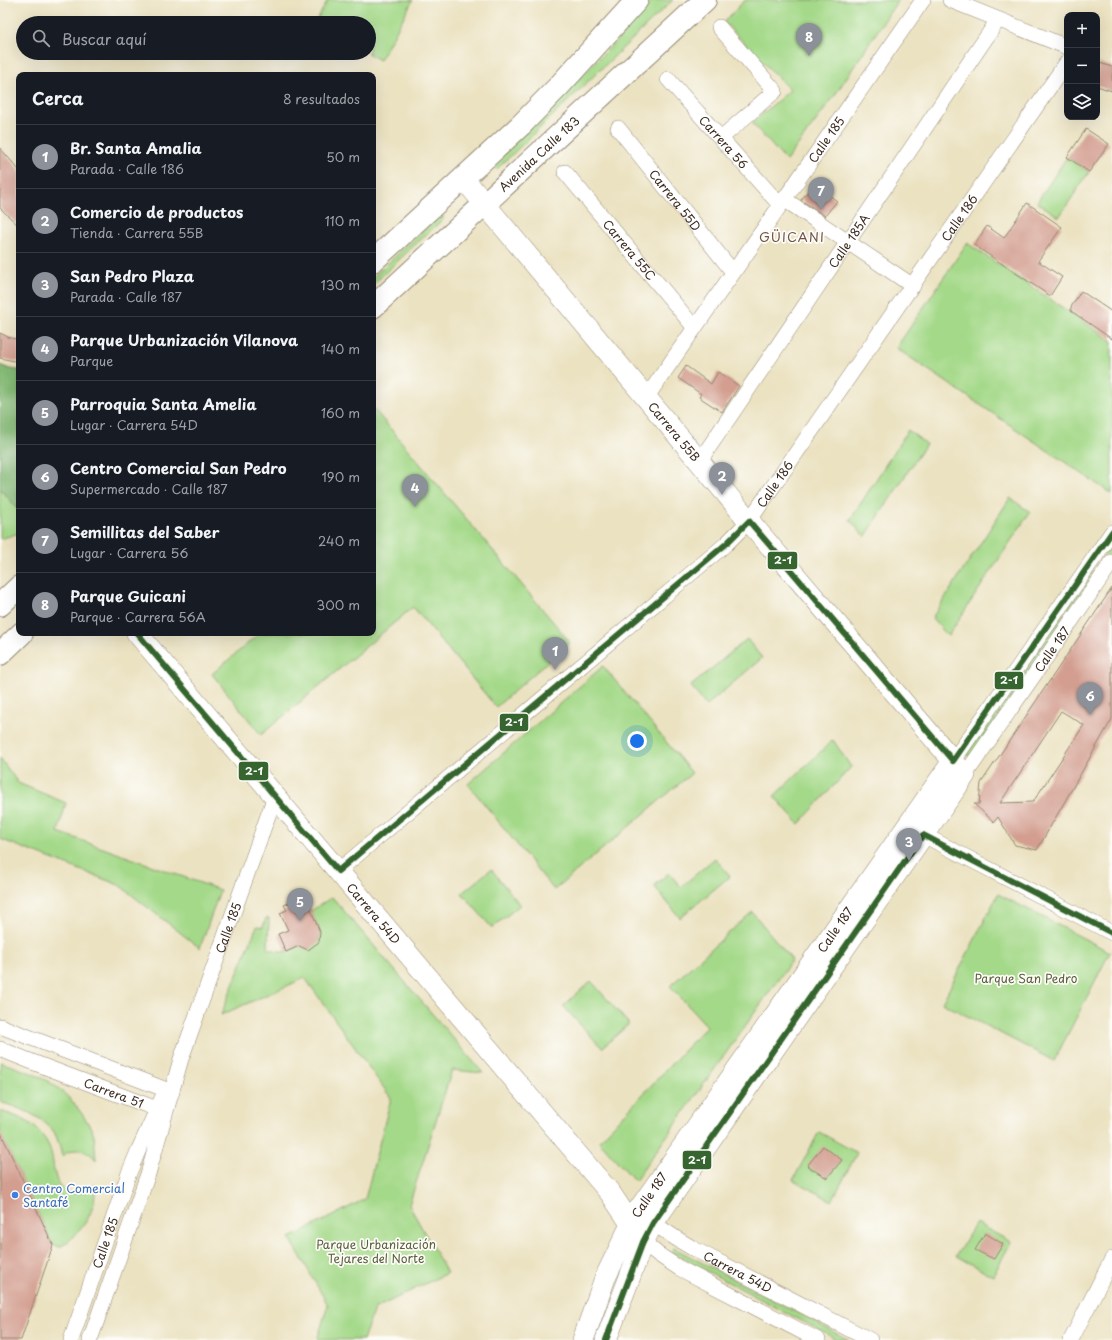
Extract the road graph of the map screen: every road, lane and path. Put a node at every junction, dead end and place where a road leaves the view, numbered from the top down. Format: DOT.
graph roads {
  1 [pos="637,0"];
  2 [pos="923,0"];
  3 [pos="950,0"];
  4 [pos="703,2"];
  5 [pos="998,20"];
  6 [pos="719,27"];
  7 [pos="1064,46"];
  8 [pos="1064,66"];
  9 [pos="668,79"];
  10 [pos="618,128"];
  11 [pos="721,138"];
  12 [pos="565,172"];
  13 [pos="463,178"];
  14 [pos="782,202"];
  15 [pos="484,204"];
  16 [pos="849,243"];
  17 [pos="376,258"];
  18 [pos="733,272"];
  19 [pos="913,286"];
  20 [pos="376,304"];
  21 [pos="694,327"];
  22 [pos="646,398"];
  23 [pos="699,462"];
  24 [pos="749,522"];
  25 [pos="1112,532"];
  26 [pos="1112,562"];
  27 [pos="16,590"];
  28 [pos="0,605"];
  29 [pos="19,636"];
  30 [pos="140,636"];
  31 [pos="0,654"];
  32 [pos="959,768"];
  33 [pos="275,796"];
  34 [pos="915,831"];
  35 [pos="338,871"];
  36 [pos="1112,933"];
  37 [pos="0,1026"];
  38 [pos="0,1049"];
  39 [pos="73,1055"];
  40 [pos="62,1074"];
  41 [pos="169,1091"];
  42 [pos="161,1110"];
  43 [pos="640,1220"];
  44 [pos="643,1242"];
  45 [pos="1112,1259"];
  46 [pos="71,1340"];
  47 [pos="90,1340"];
  48 [pos="583,1340"];
  49 [pos="606,1340"];
  50 [pos="818,1340"];
  51 [pos="870,1340"];
  52 [pos="1071,1340"];
  1 -- 13 [label="main road"];
  2 -- 14 [label="street, Calle 185"];
  3 -- 5 [label="street"];
  4 -- 15 [label="main road, Avenida Calle 183"];
  5 -- 7 [label="street"];
  5 -- 16 [label="street, Calle 185A"];
  6 -- 11 [label="street"];
  8 -- 19 [label="street, Calle 186"];
  9 -- 11 [label="street, Carrera 56"];
  10 -- 18 [label="street, Carrera 55D"];
  11 -- 14 [label="street, Carrera 56"];
  12 -- 21 [label="street, Carrera 55C"];
  13 -- 15 [label="street, Carrera 55B"];
  13 -- 17 [label="main road"];
  14 -- 16 [label="street, Carrera 56"];
  14 -- 18 [label="street, Calle 185"];
  15 -- 20 [label="main road, Avenida Calle 183"];
  15 -- 22 [label="street, Carrera 55B"];
  16 -- 19 [label="street, Carrera 56"];
  16 -- 23 [label="street, Calle 185A"];
  18 -- 21 [label="street, Calle 185"];
  19 -- 24 [label="street, Calle 186"];
  21 -- 22 [label="street, Calle 185"];
  22 -- 23 [label="street, Carrera 55B"];
  23 -- 24 [label="street, Carrera 55B"];
  24 -- 32 [label="street, Carrera 55B"];
  24 -- 35 [label="street, Calle 186"];
  25 -- 32 [label="street, Calle 187"];
  26 -- 32 [label="street, Calle 187"];
  27 -- 28 [label="main road"];
  29 -- 31 [label="main road"];
  30 -- 33 [label="street, Carrera 54D"];
  32 -- 34 [label="street, Calle 187"];
  33 -- 35 [label="street, Carrera 54D"];
  33 -- 41 [label="street, Calle 185"];
  34 -- 36 [label="street"];
  34 -- 43 [label="street, Calle 187"];
  35 -- 43 [label="street, Carrera 54D"];
  37 -- 39 [label="street, Carrera 51"];
  38 -- 40 [label="street, Carrera 51"];
  39 -- 40 [label="street"];
  39 -- 41 [label="street, Carrera 51"];
  40 -- 42 [label="street, Carrera 51"];
  41 -- 42 [label="street, Calle 185"];
  42 -- 46 [label="street, Calle 185"];
  42 -- 47 [label="street, Calle 185"];
  43 -- 44 [label="street, Calle 187"];
  43 -- 48 [label="street, Calle 187"];
  43 -- 51 [label="street, Carrera 54D"];
  44 -- 49 [label="street, Calle 187"];
  44 -- 50 [label="street, Carrera 54D"];
  45 -- 52 [label="street"];
}
